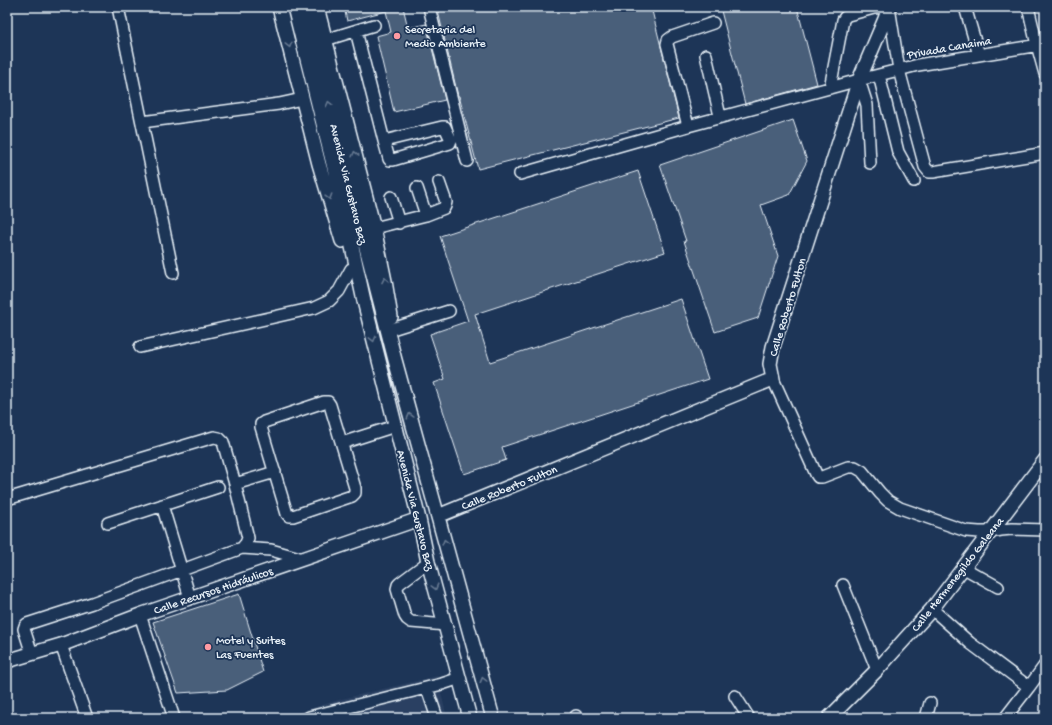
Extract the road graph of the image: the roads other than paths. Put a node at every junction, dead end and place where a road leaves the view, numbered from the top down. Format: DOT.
graph roads {
  1 [pos="118,7"];
  2 [pos="279,7"];
  3 [pos="294,7"];
  4 [pos="304,7"];
  5 [pos="317,7"];
  6 [pos="429,7"];
  7 [pos="884,7"];
  8 [pos="889,7"];
  9 [pos="965,7"];
  10 [pos="1028,7"];
  11 [pos="713,23"];
  12 [pos="374,25"];
  13 [pos="356,31"];
  14 [pos="326,40"];
  15 [pos="1041,44"];
  16 [pos="706,55"];
  17 [pos="978,55"];
  18 [pos="899,70"];
  19 [pos="1045,74"];
  20 [pos="879,75"];
  21 [pos="859,80"];
  22 [pos="830,88"];
  23 [pos="302,99"];
  24 [pos="720,116"];
  25 [pos="142,122"];
  26 [pos="688,126"];
  27 [pos="384,141"];
  28 [pos="1045,153"];
  29 [pos="467,161"];
  30 [pos="870,163"];
  31 [pos="520,174"];
  32 [pos="914,181"];
  33 [pos="439,182"];
  34 [pos="418,188"];
  35 [pos="391,197"];
  36 [pos="426,215"];
  37 [pos="399,223"];
  38 [pos="374,228"];
  39 [pos="351,269"];
  40 [pos="173,273"];
  41 [pos="364,301"];
  42 [pos="449,311"];
  43 [pos="392,329"];
  44 [pos="140,347"];
  45 [pos="395,360"];
  46 [pos="773,378"];
  47 [pos="395,426"];
  48 [pos="342,443"];
  49 [pos="1045,460"];
  50 [pos="274,472"];
  51 [pos="235,484"];
  52 [pos="218,487"];
  53 [pos="7,499"];
  54 [pos="162,505"];
  55 [pos="438,516"];
  56 [pos="419,519"];
  57 [pos="108,523"];
  58 [pos="1045,530"];
  59 [pos="990,532"];
  60 [pos="242,548"];
  61 [pos="303,558"];
  62 [pos="428,562"];
  63 [pos="964,568"];
  64 [pos="181,570"];
  65 [pos="843,585"];
  66 [pos="998,587"];
  67 [pos="190,598"];
  68 [pos="932,609"];
  69 [pos="140,615"];
  70 [pos="446,625"];
  71 [pos="61,645"];
  72 [pos="32,654"];
  73 [pos="7,661"];
  74 [pos="1045,665"];
  75 [pos="877,670"];
  76 [pos="460,678"];
  77 [pos="427,688"];
  78 [pos="1029,688"];
  79 [pos="735,696"];
  80 [pos="930,703"];
  81 [pos="310,717"];
  82 [pos="87,718"];
  83 [pos="174,718"];
  84 [pos="437,718"];
  85 [pos="470,718"];
  86 [pos="493,718"];
  87 [pos="749,718"];
  88 [pos="829,718"];
  89 [pos="926,718"];
  90 [pos="1005,718"];
  1 -- 25 [label="street"];
  2 -- 23 [label="main road, Avenida Via Gustavo Baz, one-way"];
  3 -- 41 [label="main road, Avenida Via Gustavo Baz"];
  45 -- 4 [label="main road, Avenida Via Gustavo Baz, one-way"];
  5 -- 14 [label="main road, Avenida Via Gustavo Baz"];
  6 -- 29 [label="street"];
  7 -- 22 [label="street"];
  8 -- 18 [label="street"];
  8 -- 21 [label="main road, Calle Roberto Fulton"];
  9 -- 17 [label="street"];
  10 -- 15 [label="street"];
  11 -- 26 [label="street"];
  12 -- 13 [label="street"];
  13 -- 14 [label="street"];
  13 -- 27 [label="street"];
  38 -- 14 [label="main road, Avenida Via Gustavo Baz, one-way"];
  15 -- 17 [label="street, Privada Canaima"];
  15 -- 19 [label="street"];
  16 -- 24 [label="street"];
  17 -- 18 [label="street, Privada Canaima"];
  18 -- 20 [label="street, Privada Canaima"];
  18 -- 28 [label="street"];
  20 -- 21 [label="street, Privada Canaima"];
  20 -- 32 [label="street"];
  21 -- 22 [label="street, Privada Canaima"];
  21 -- 30 [label="street"];
  21 -- 46 [label="main road, Calle Roberto Fulton"];
  22 -- 24 [label="street, Privada Canaima"];
  23 -- 25 [label="street"];
  23 -- 39 [label="main road, Avenida Via Gustavo Baz, one-way"];
  24 -- 26 [label="street, Privada Canaima"];
  25 -- 40 [label="street"];
  26 -- 31 [label="street, Privada Canaima"];
  27 -- 27 [label="street"];
  33 -- 36 [label="street"];
  34 -- 36 [label="street"];
  35 -- 37 [label="street"];
  36 -- 37 [label="street"];
  37 -- 38 [label="street"];
  43 -- 38 [label="main road, Avenida Via Gustavo Baz, one-way"];
  39 -- 41 [label="main road, Avenida Via Gustavo Baz"];
  39 -- 44 [label="street"];
  41 -- 47 [label="main road, Avenida Via Gustavo Baz, one-way"];
  42 -- 43 [label="street"];
  43 -- 45 [label="main road, Avenida Via Gustavo Baz"];
  55 -- 45 [label="main road, Avenida Via Gustavo Baz, one-way"];
  46 -- 55 [label="main road, Calle Roberto Fulton"];
  46 -- 59 [label="street"];
  47 -- 48 [label="street"];
  47 -- 56 [label="main road, Avenida Via Gustavo Baz"];
  48 -- 50 [label="street"];
  48 -- 50 [label="street"];
  49 -- 59 [label="main road, Calle Hermenegildo Galeana"];
  50 -- 51 [label="street"];
  51 -- 53 [label="street"];
  51 -- 60 [label="street"];
  52 -- 54 [label="street"];
  54 -- 57 [label="street"];
  54 -- 64 [label="street"];
  86 -- 55 [label="main road, Avenida Via Gustavo Baz, one-way"];
  56 -- 61 [label="main road, Calle Recursos Hidráulicos"];
  56 -- 62 [label="main road, Avenida Via Gustavo Baz"];
  58 -- 59 [label="street"];
  59 -- 63 [label="main road, Calle Hermenegildo Galeana"];
  60 -- 61 [label="street"];
  60 -- 64 [label="street"];
  61 -- 67 [label="main road, Calle Recursos Hidráulicos"];
  62 -- 70 [label="main road, Avenida Via Gustavo Baz, one-way"];
  62 -- 70 [label="street"];
  63 -- 66 [label="street"];
  63 -- 68 [label="main road, Calle Hermenegildo Galeana"];
  64 -- 67 [label="street"];
  64 -- 72 [label="street"];
  65 -- 75 [label="street"];
  67 -- 69 [label="main road, Calle Recursos Hidráulicos"];
  68 -- 75 [label="main road, Calle Hermenegildo Galeana"];
  68 -- 78 [label="street"];
  69 -- 71 [label="main road, Calle Recursos Hidráulicos"];
  69 -- 83 [label="street"];
  70 -- 76 [label="main road, Avenida Via Gustavo Baz"];
  71 -- 72 [label="main road, Calle Recursos Hidráulicos"];
  71 -- 82 [label="street"];
  72 -- 73 [label="main road, Calle Recursos Hidráulicos"];
  74 -- 78 [label="street"];
  75 -- 88 [label="main road, Calle Hermenegildo Galeana"];
  76 -- 77 [label="street"];
  76 -- 85 [label="main road, Avenida Via Gustavo Baz"];
  77 -- 81 [label="street"];
  77 -- 84 [label="street"];
  78 -- 90 [label="street"];
  79 -- 87 [label="street"];
  80 -- 89 [label="street"];
}
